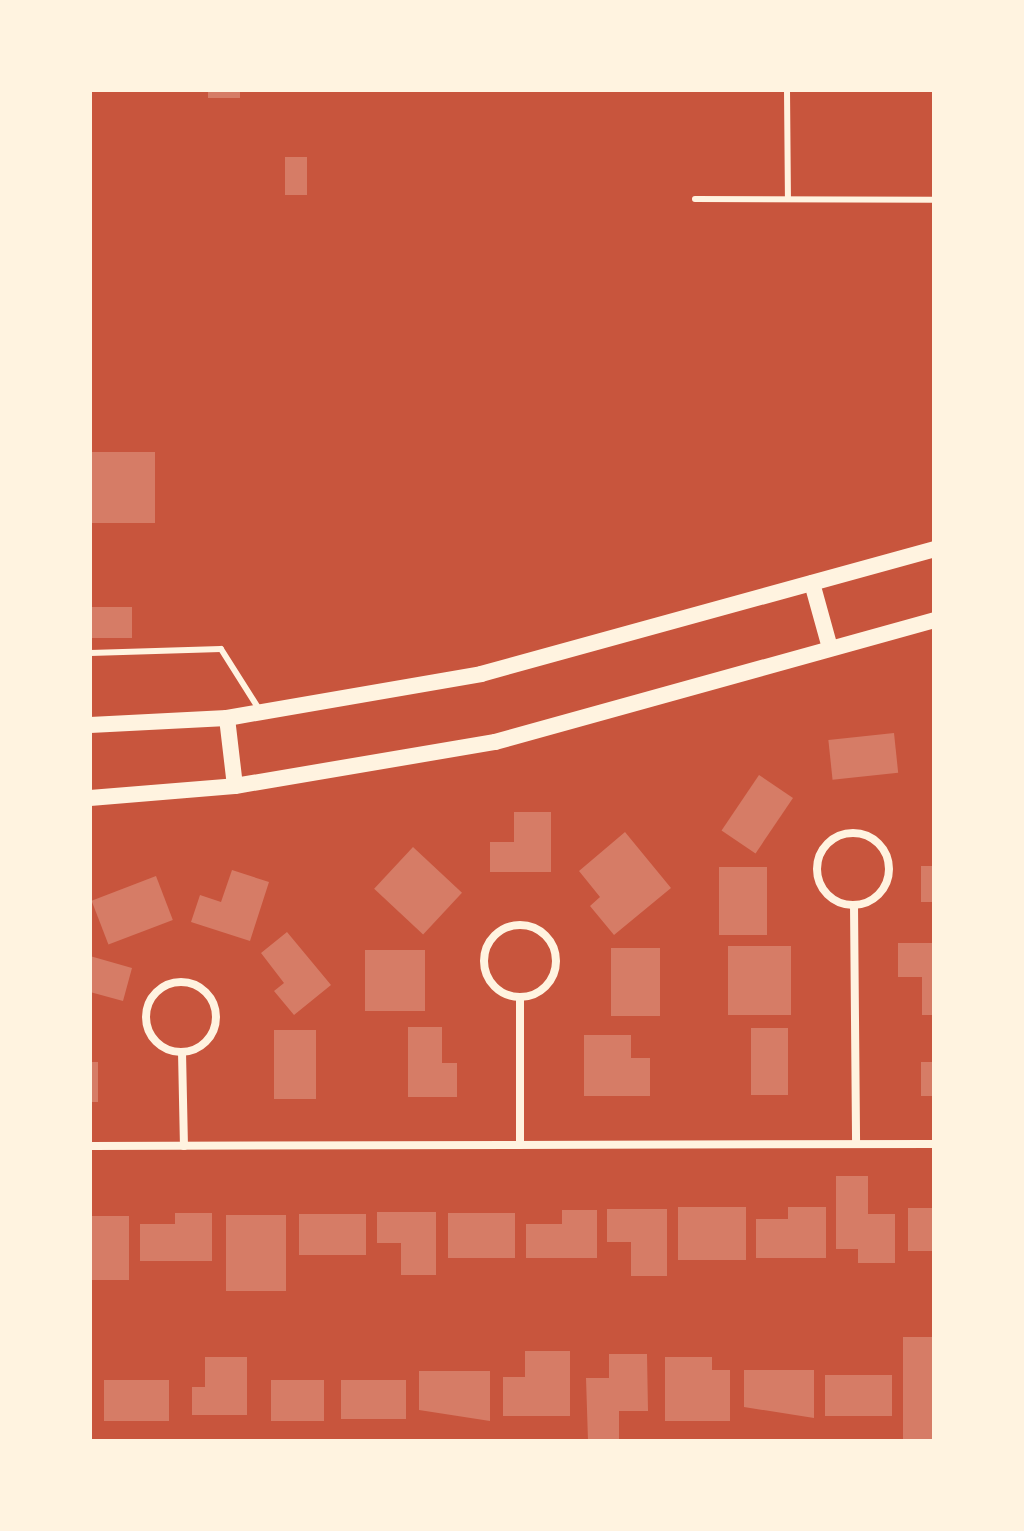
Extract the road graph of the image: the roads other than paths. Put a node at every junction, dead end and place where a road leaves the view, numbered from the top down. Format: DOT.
graph roads {
  1 [pos="787,90"];
  2 [pos="695,199"];
  3 [pos="788,199"];
  4 [pos="934,200"];
  5 [pos="934,549"];
  6 [pos="812,583"];
  7 [pos="934,620"];
  8 [pos="830,648"];
  9 [pos="90,653"];
  10 [pos="261,712"];
  11 [pos="227,718"];
  12 [pos="90,725"];
  13 [pos="235,786"];
  14 [pos="90,798"];
  15 [pos="854,905"];
  16 [pos="520,998"];
  17 [pos="182,1052"];
  18 [pos="856,1144"];
  19 [pos="934,1144"];
  20 [pos="520,1145"];
  21 [pos="90,1146"];
  22 [pos="184,1146"];
  1 -- 3 [label="lane"];
  2 -- 3 [label="lane"];
  3 -- 4 [label="lane"];
  5 -- 6 [label="main road"];
  6 -- 8 [label="main road"];
  6 -- 10 [label="main road"];
  7 -- 8 [label="main road"];
  8 -- 13 [label="main road"];
  9 -- 10 [label="lane"];
  10 -- 11 [label="main road"];
  11 -- 12 [label="main road"];
  11 -- 13 [label="main road"];
  13 -- 14 [label="main road"];
  15 -- 15 [label="street"];
  15 -- 18 [label="street"];
  16 -- 16 [label="street"];
  16 -- 20 [label="street"];
  17 -- 17 [label="street"];
  17 -- 22 [label="street"];
  18 -- 19 [label="street"];
  18 -- 20 [label="street"];
  20 -- 22 [label="street"];
  21 -- 22 [label="street"];
}
